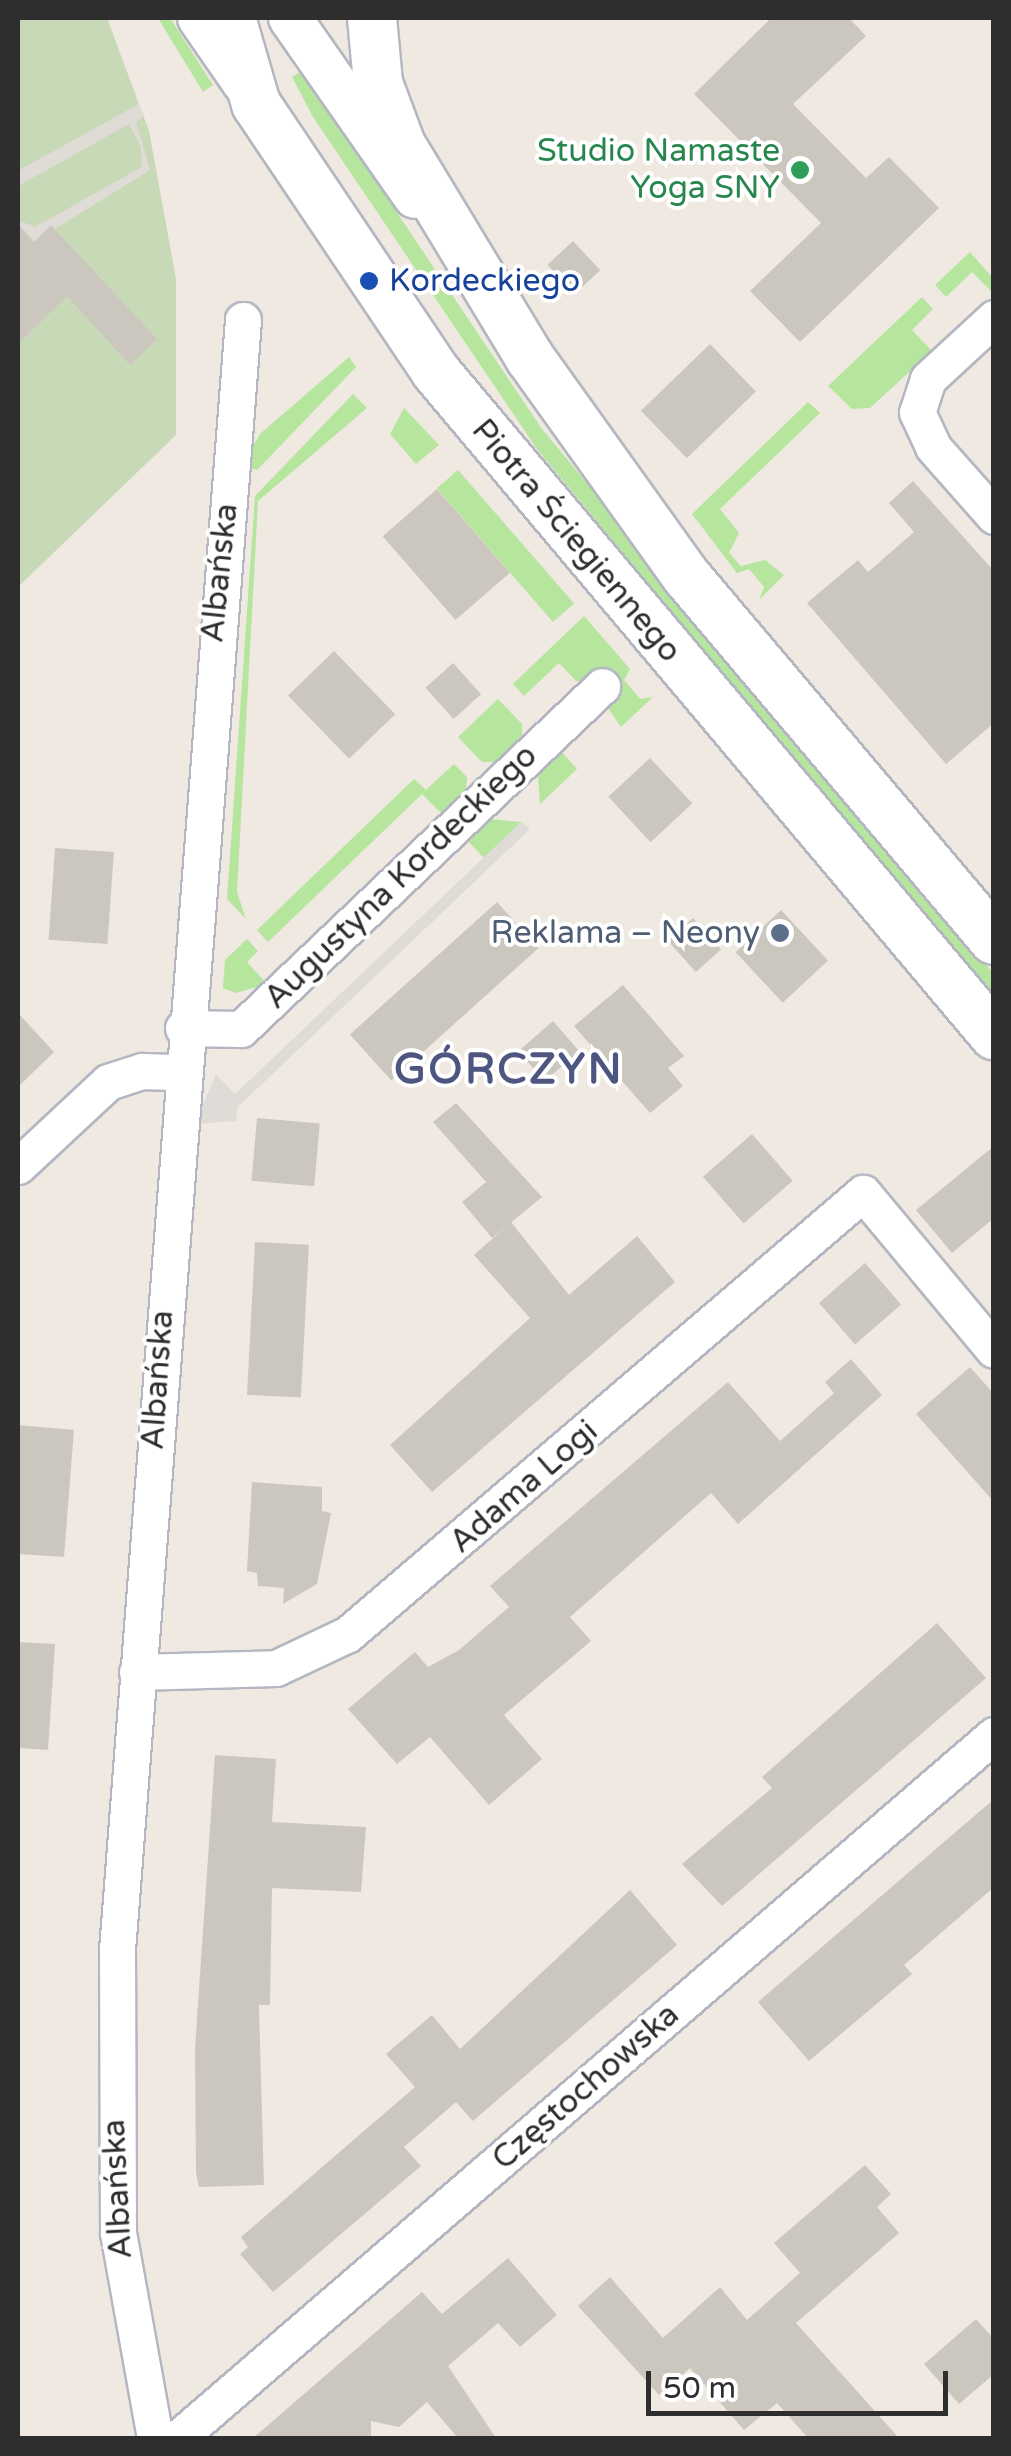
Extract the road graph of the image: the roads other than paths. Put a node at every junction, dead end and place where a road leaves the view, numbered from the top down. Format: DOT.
graph roads {
  1 [pos="199,18"];
  2 [pos="231,18"];
  3 [pos="290,18"];
  4 [pos="372,18"];
  5 [pos="247,86"];
  6 [pos="454,244"];
  7 [pos="994,318"];
  8 [pos="243,320"];
  9 [pos="994,516"];
  10 [pos="602,686"];
  11 [pos="994,940"];
  12 [pos="184,1028"];
  13 [pos="994,1034"];
  14 [pos="180,1072"];
  15 [pos="18,1166"];
  16 [pos="994,1350"];
  17 [pos="137,1672"];
  18 [pos="994,1735"];
  19 [pos="155,2438"];
  20 [pos="178,2438"];
  1 -- 5 [label="street, Piotra Ściegiennego"];
  2 -- 5 [label="main road"];
  3 -- 6 [label="street, Piotra Ściegiennego"];
  4 -- 6 [label="main road"];
  5 -- 13 [label="main road, Piotra Ściegiennego"];
  6 -- 11 [label="main road, Piotra Ściegiennego"];
  7 -- 9 [label="street"];
  8 -- 12 [label="street, Albańska"];
  10 -- 12 [label="street, Augustyna Kordeckiego"];
  12 -- 14 [label="street, Albańska"];
  14 -- 15 [label="street"];
  14 -- 17 [label="street, Albańska"];
  16 -- 17 [label="street, Adama Logi"];
  17 -- 19 [label="street, Albańska"];
  18 -- 20 [label="street, Częstochowska"];
}
